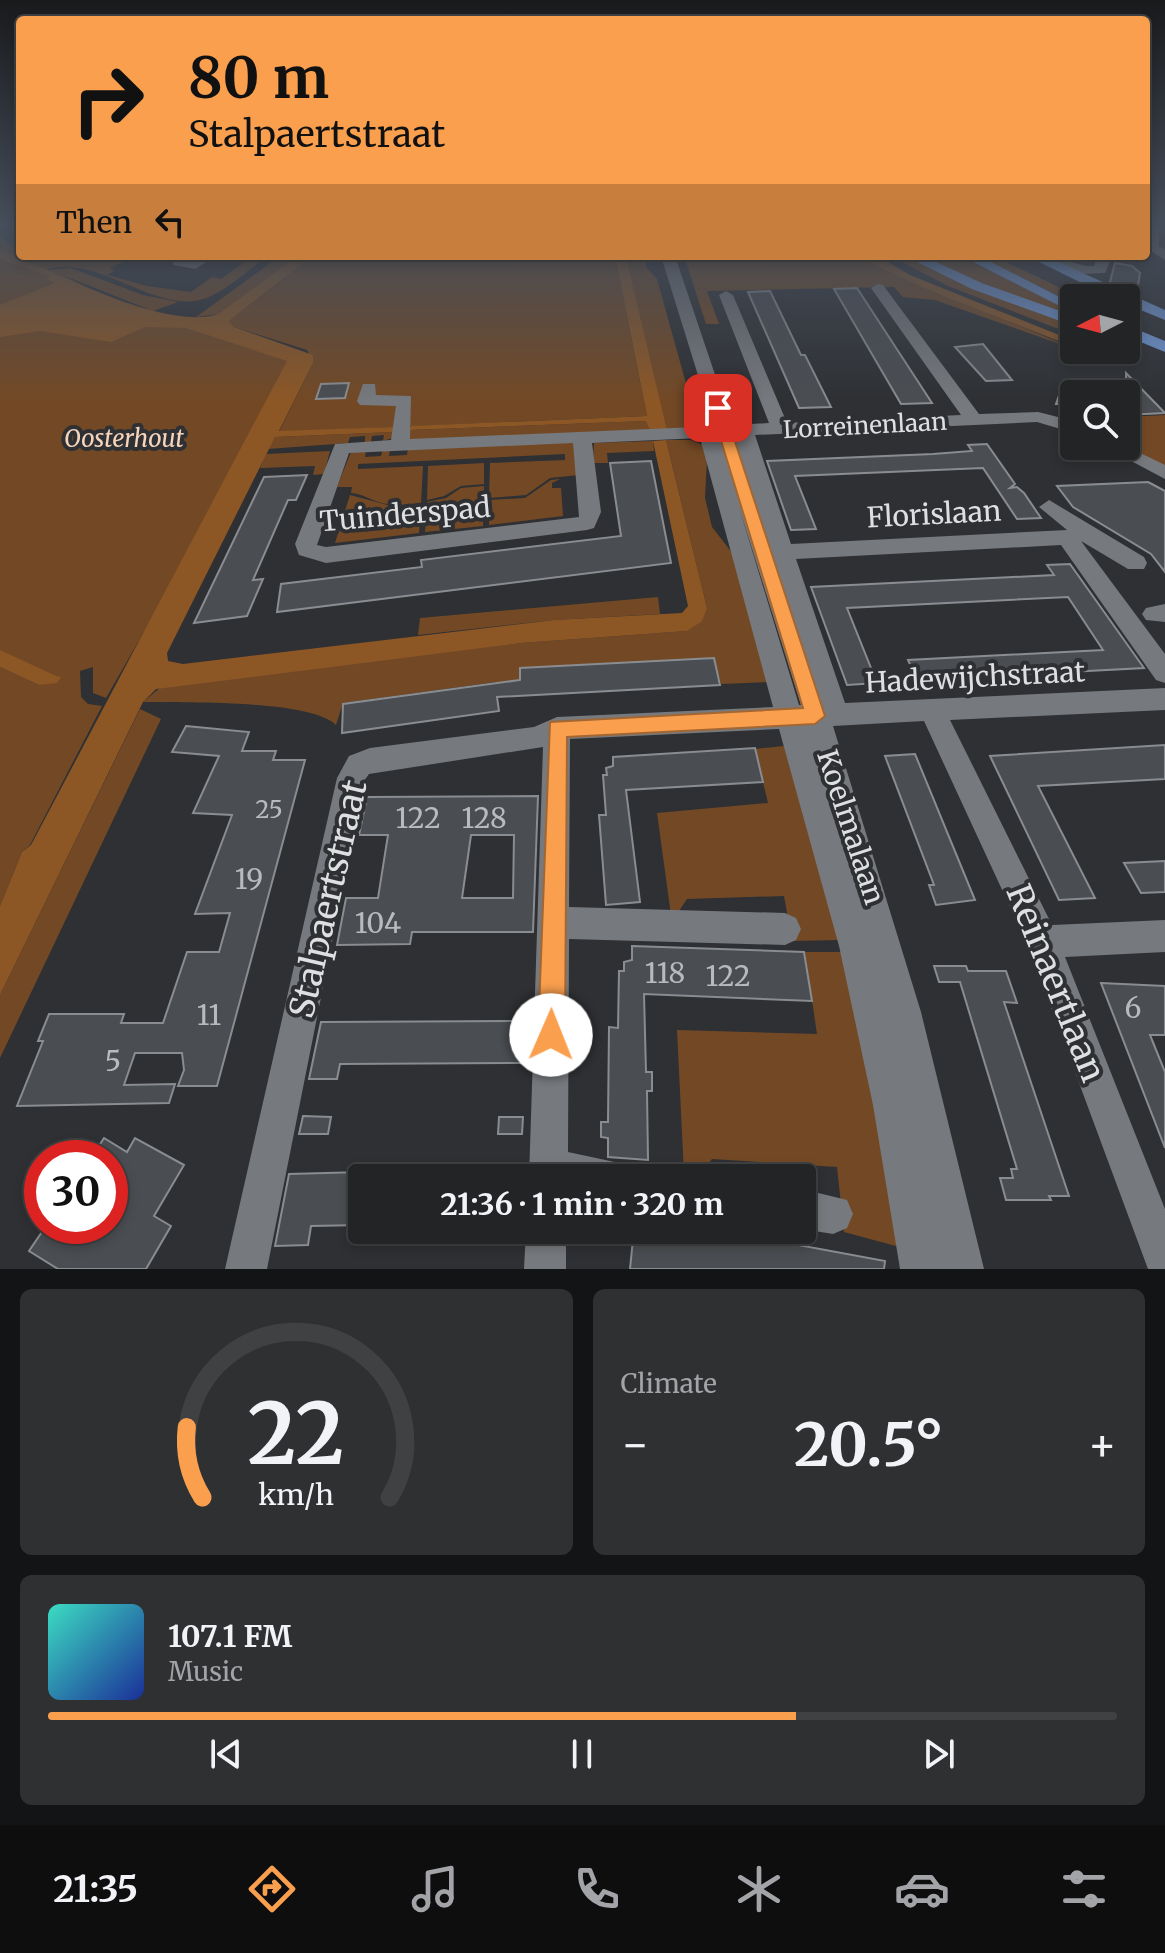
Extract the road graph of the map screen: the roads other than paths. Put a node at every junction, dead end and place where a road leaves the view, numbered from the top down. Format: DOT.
graph roads {
  1 [pos="667,284"];
  2 [pos="677,284"];
  3 [pos="973,284"];
  4 [pos="1027,284"];
  5 [pos="878,288"];
  6 [pos="726,295"];
  7 [pos="1060,300"];
  8 [pos="1140,304"];
  9 [pos="1165,315"];
  10 [pos="1060,316"];
  11 [pos="1140,318"];
  12 [pos="1165,328"];
  13 [pos="1140,336"];
  14 [pos="1140,346"];
  15 [pos="1165,347"];
  16 [pos="1165,356"];
  17 [pos="369,388"];
  18 [pos="974,420"];
  19 [pos="1060,423"];
  20 [pos="780,429"];
  21 [pos="726,432"];
  22 [pos="582,439"];
  23 [pos="400,445"];
  24 [pos="1139,460"];
  25 [pos="1165,473"];
  26 [pos="1049,507"];
  27 [pos="1076,534"];
  28 [pos="784,552"];
  29 [pos="1136,563"];
  30 [pos="1165,673"];
  31 [pos="1165,699"];
  32 [pos="933,712"];
  33 [pos="813,716"];
  34 [pos="557,728"];
  35 [pos="554,923"];
  36 [pos="785,929"];
  37 [pos="1165,936"];
  38 [pos="1043,942"];
  39 [pos="548,1164"];
  40 [pos="546,1244"];
  41 [pos="1165,1261"];
  42 [pos="246,1269"];
  43 [pos="545,1269"];
  44 [pos="921,1269"];
  45 [pos="963,1269"];
  1 -- 21 [label="street, Koelmalaan"];
  2 -- 21 [label="street, Koelmalaan"];
  3 -- 10 [label="highway"];
  4 -- 7 [label="highway"];
  5 -- 18 [label="street, Lorreinenlaan"];
  6 -- 20 [label="street"];
  8 -- 9 [label="highway"];
  11 -- 12 [label="highway"];
  13 -- 15 [label="highway"];
  14 -- 16 [label="highway"];
  17 -- 23 [label="street"];
  18 -- 19 [label="street, Lorreinenlaan"];
  18 -- 20 [label="street, Lorreinenlaan"];
  20 -- 21 [label="street, Lorreinenlaan"];
  21 -- 22 [label="street, Tuinderspad"];
  21 -- 28 [label="street, Koelmalaan"];
  21 -- 33 [label="street, Koelmalaan"];
  22 -- 23 [label="street, Tuinderspad"];
  22 -- 23 [label="street, Tuinderspad"];
  24 -- 25 [label="street"];
  26 -- 27 [label="street"];
  27 -- 28 [label="street, Florislaan"];
  27 -- 29 [label="street"];
  27 -- 30 [label="street"];
  28 -- 33 [label="street, Koelmalaan"];
  31 -- 32 [label="street, Hadewijchstraat"];
  32 -- 33 [label="street, Hadewijchstraat"];
  32 -- 38 [label="street, Reinaertlaan"];
  33 -- 34 [label="street, Stalpaertstraat"];
  33 -- 44 [label="street, Koelmalaan"];
  33 -- 45 [label="street, Koelmalaan"];
  34 -- 35 [label="street"];
  34 -- 42 [label="street, Stalpaertstraat"];
  35 -- 36 [label="street"];
  35 -- 39 [label="street"];
  37 -- 38 [label="street"];
  38 -- 41 [label="street, Reinaertlaan"];
  40 -- 43 [label="street"];
}
